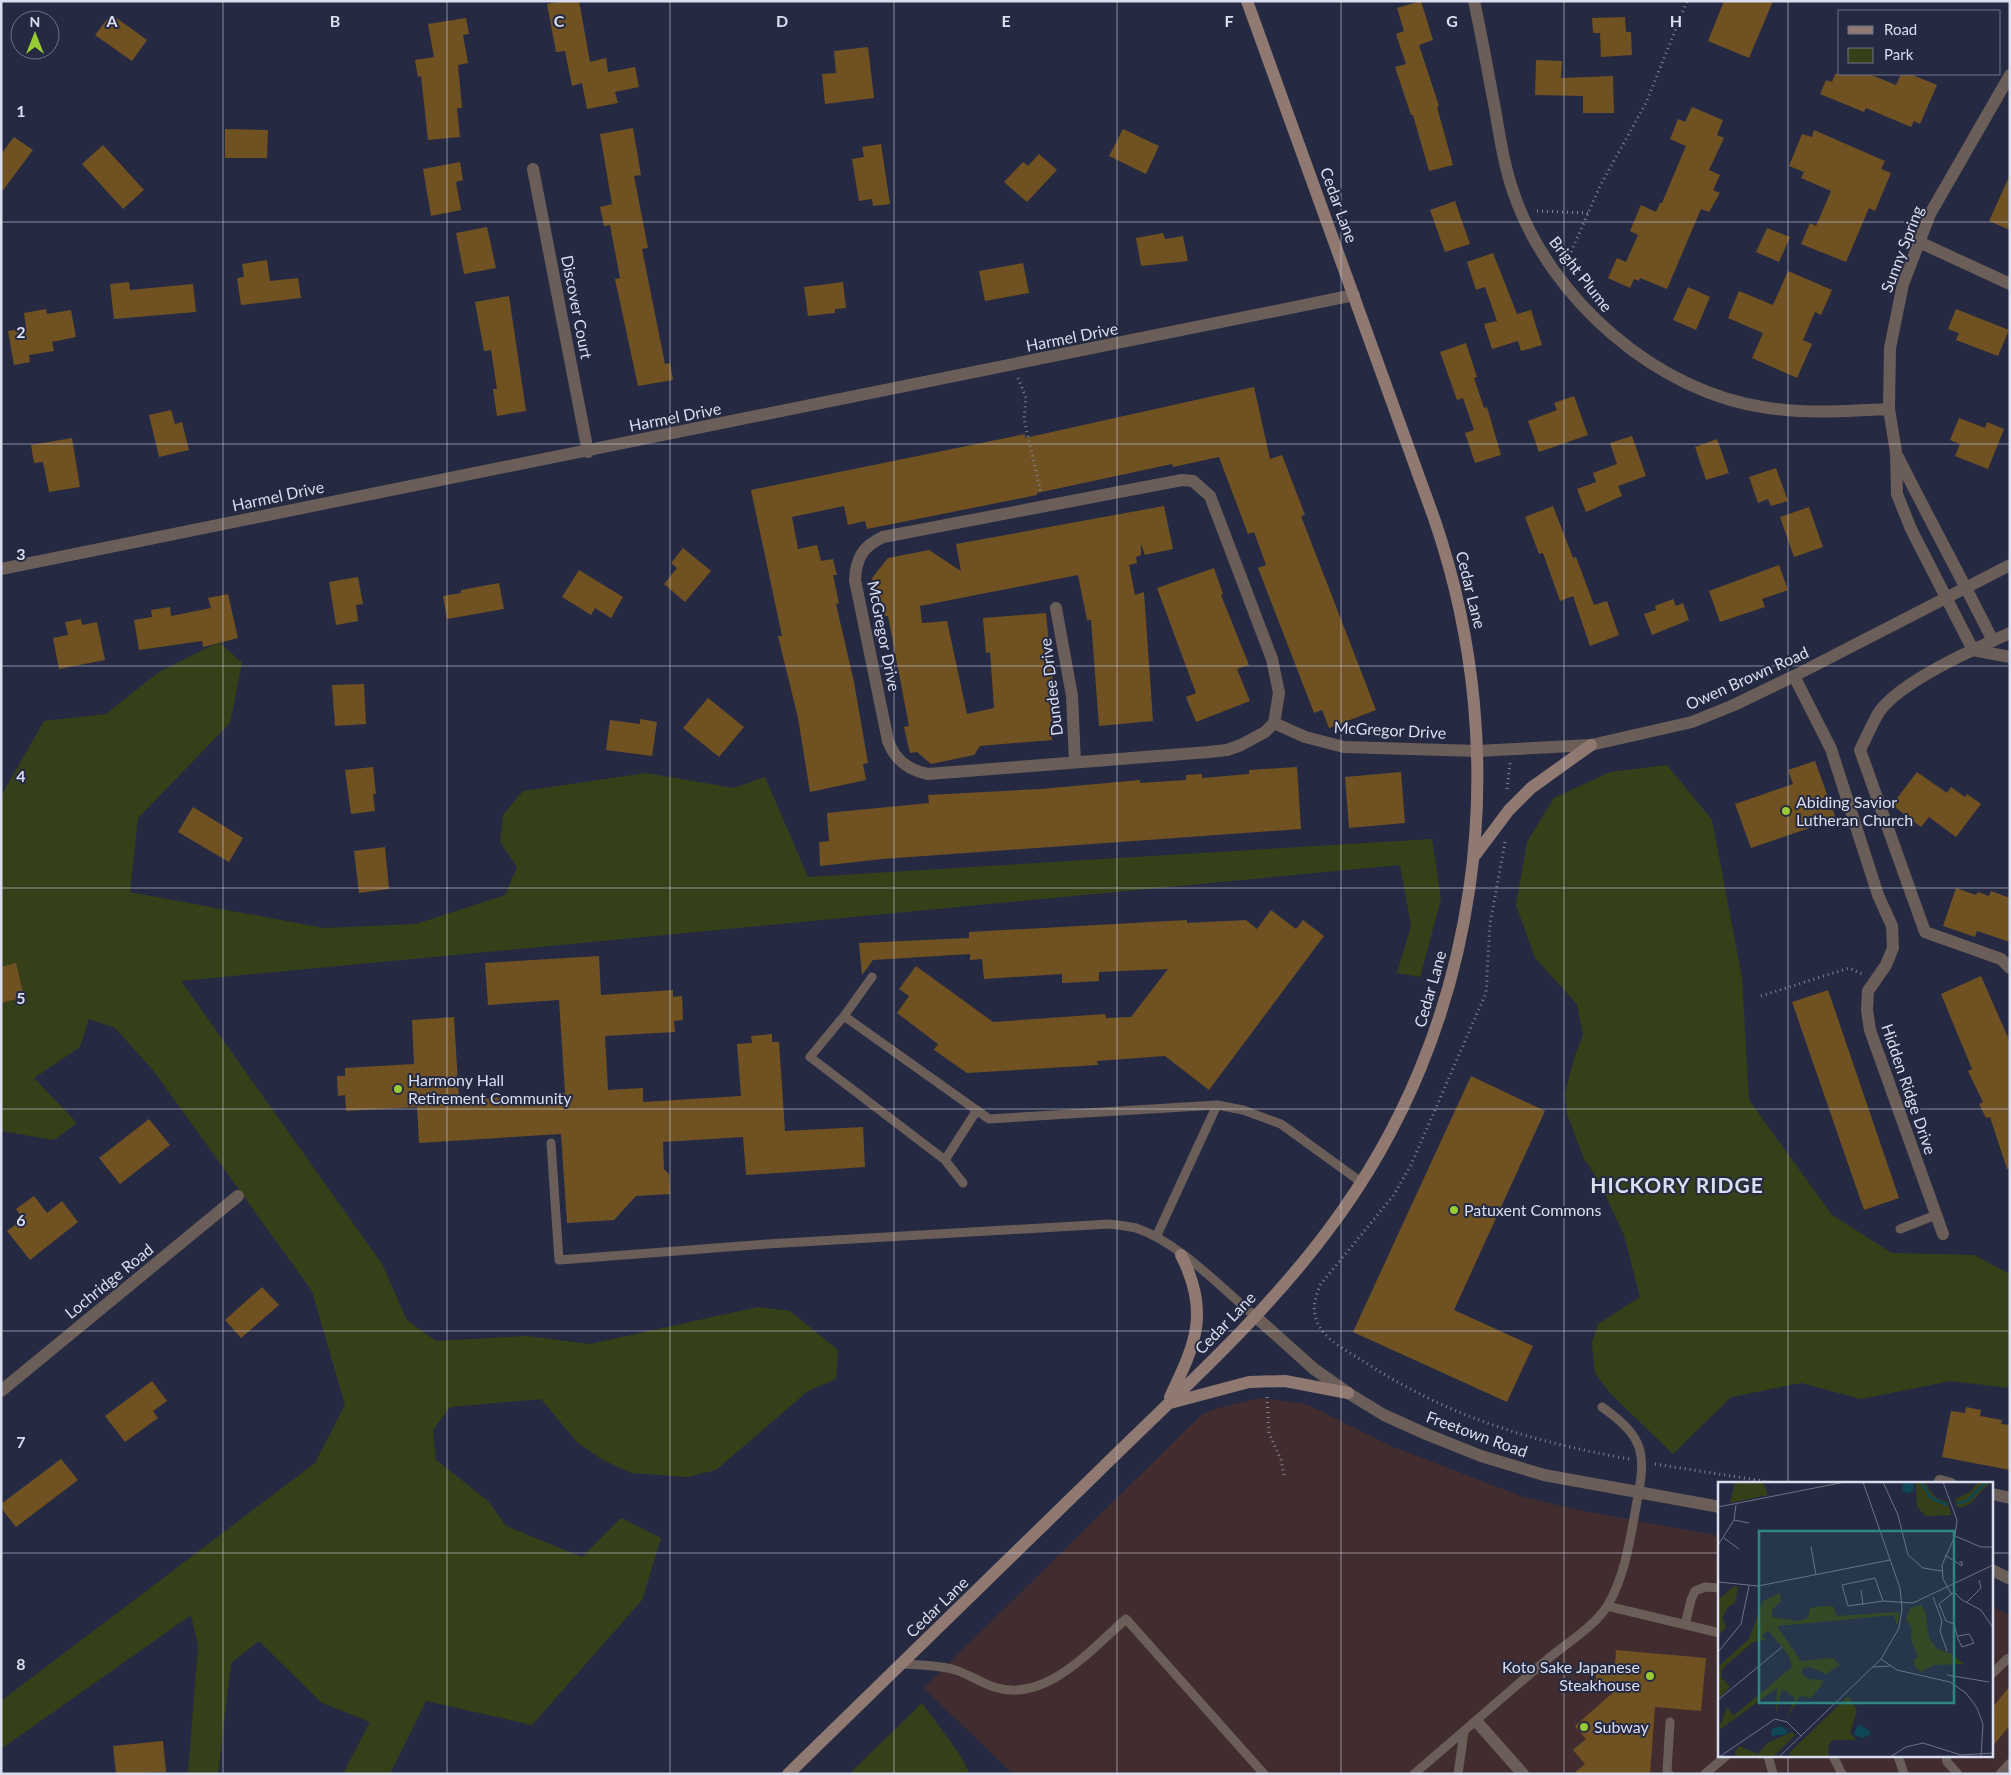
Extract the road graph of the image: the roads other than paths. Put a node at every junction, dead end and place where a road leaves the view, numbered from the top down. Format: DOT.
graph roads {
  1 [pos="1247,1"];
  2 [pos="1474,1"];
  3 [pos="2010,76"];
  4 [pos="533,169"];
  5 [pos="1919,242"];
  6 [pos="2010,284"];
  7 [pos="1354,295"];
  8 [pos="1889,409"];
  9 [pos="588,452"];
  10 [pos="1896,452"];
  11 [pos="2010,565"];
  12 [pos="1,568"];
  13 [pos="1967,588"];
  14 [pos="1946,599"];
  15 [pos="1056,608"];
  16 [pos="2010,633"];
  17 [pos="1993,641"];
  18 [pos="1973,650"];
  19 [pos="2010,657"];
  20 [pos="1794,676"];
  21 [pos="1274,723"];
  22 [pos="1591,745"];
  23 [pos="1477,751"];
  24 [pos="1075,762"];
  25 [pos="1473,858"];
  26 [pos="2010,968"];
  27 [pos="872,977"];
  28 [pos="844,1016"];
  29 [pos="1218,1105"];
  30 [pos="977,1110"];
  31 [pos="551,1143"];
  32 [pos="945,1160"];
  33 [pos="1361,1182"];
  34 [pos="963,1183"];
  35 [pos="238,1196"];
  36 [pos="1936,1215"];
  37 [pos="1900,1229"];
  38 [pos="1943,1234"];
  39 [pos="1156,1237"];
  40 [pos="1181,1254"];
  41 [pos="1256,1317"];
  42 [pos="1,1392"];
  43 [pos="1348,1393"];
  44 [pos="1167,1404"];
  45 [pos="1602,1407"];
  46 [pos="1639,1493"];
  47 [pos="1994,1494"];
  48 [pos="2010,1498"];
  49 [pos="1718,1507"];
  50 [pos="1994,1571"];
  51 [pos="2010,1579"];
  52 [pos="1718,1588"];
  53 [pos="1607,1606"];
  54 [pos="1685,1625"];
  55 [pos="1718,1633"];
  56 [pos="2010,1661"];
  57 [pos="902,1664"];
  58 [pos="1994,1672"];
  59 [pos="1477,1722"];
  60 [pos="1670,1722"];
  61 [pos="1464,1732"];
  62 [pos="1724,1758"];
  63 [pos="1769,1758"];
  64 [pos="1834,1758"];
  65 [pos="1899,1758"];
  66 [pos="1946,1758"];
  67 [pos="2010,1763"];
  68 [pos="788,1774"];
  69 [pos="1264,1774"];
  70 [pos="1414,1774"];
  71 [pos="1458,1774"];
  72 [pos="1522,1774"];
  73 [pos="1669,1774"];
  74 [pos="1705,1774"];
  75 [pos="1773,1774"];
  76 [pos="1842,1774"];
  77 [pos="1904,1774"];
  78 [pos="1958,1774"];
  79 [pos="2000,1774"];
  1 -- 7 [label="main road, Cedar Lane"];
  2 -- 8 [label="street, Bright Plume"];
  3 -- 5 [label="street, Sunny Spring"];
  4 -- 9 [label="street, Discover Court"];
  5 -- 6 [label="street"];
  5 -- 8 [label="street, Sunny Spring"];
  7 -- 9 [label="street, Harmel Drive"];
  7 -- 23 [label="main road, Cedar Lane"];
  8 -- 10 [label="street, Sunny Spring"];
  9 -- 12 [label="street, Harmel Drive"];
  10 -- 13 [label="street, Sunny Spring"];
  10 -- 14 [label="street, Sunny Spring"];
  11 -- 13 [label="street, Owen Brown Road"];
  13 -- 14 [label="street, Owen Brown Road"];
  13 -- 17 [label="street, Sunny Spring"];
  14 -- 18 [label="street, Sunny Spring"];
  14 -- 20 [label="street, Owen Brown Road"];
  15 -- 24 [label="street, Dundee Drive"];
  16 -- 17 [label="street"];
  17 -- 18 [label="street"];
  18 -- 19 [label="street"];
  18 -- 26 [label="street"];
  20 -- 22 [label="street, Owen Brown Road"];
  20 -- 36 [label="street, Hidden Ridge Drive"];
  21 -- 23 [label="street, McGregor Drive"];
  21 -- 24 [label="street, McGregor Drive"];
  21 -- 24 [label="street, McGregor Drive"];
  22 -- 23 [label="street, Owen Brown Road"];
  22 -- 25 [label="main road"];
  23 -- 25 [label="main road, Cedar Lane"];
  25 -- 33 [label="main road, Cedar Lane"];
  27 -- 28 [label="lane"];
  28 -- 30 [label="lane"];
  28 -- 32 [label="lane"];
  29 -- 30 [label="lane"];
  29 -- 33 [label="lane"];
  29 -- 39 [label="lane"];
  30 -- 32 [label="lane"];
  31 -- 39 [label="lane"];
  32 -- 34 [label="lane"];
  33 -- 41 [label="main road, Cedar Lane"];
  35 -- 42 [label="street, Lochridge Road"];
  36 -- 37 [label="lane"];
  36 -- 38 [label="street, Hidden Ridge Drive"];
  39 -- 40 [label="lane"];
  40 -- 41 [label="lane"];
  40 -- 44 [label="main road"];
  41 -- 43 [label="street, Freetown Road"];
  41 -- 44 [label="main road, Cedar Lane"];
  43 -- 44 [label="main road"];
  43 -- 46 [label="street, Freetown Road"];
  44 -- 57 [label="main road, Cedar Lane"];
  45 -- 46 [label="lane"];
  46 -- 49 [label="street, Freetown Road"];
  46 -- 53 [label="lane"];
  47 -- 48 [label="street"];
  50 -- 51 [label="street"];
  52 -- 54 [label="lane"];
  53 -- 54 [label="lane"];
  53 -- 59 [label="lane"];
  54 -- 55 [label="lane"];
  56 -- 58 [label="lane"];
  57 -- 68 [label="main road, Cedar Lane"];
  57 -- 69 [label="lane"];
  59 -- 61 [label="lane"];
  59 -- 72 [label="street"];
  60 -- 73 [label="lane"];
  61 -- 70 [label="lane"];
  61 -- 71 [label="lane"];
  62 -- 74 [label="lane"];
  63 -- 75 [label="lane"];
  64 -- 76 [label="lane"];
  65 -- 77 [label="lane"];
  66 -- 78 [label="lane"];
  67 -- 79 [label="lane"];
}
